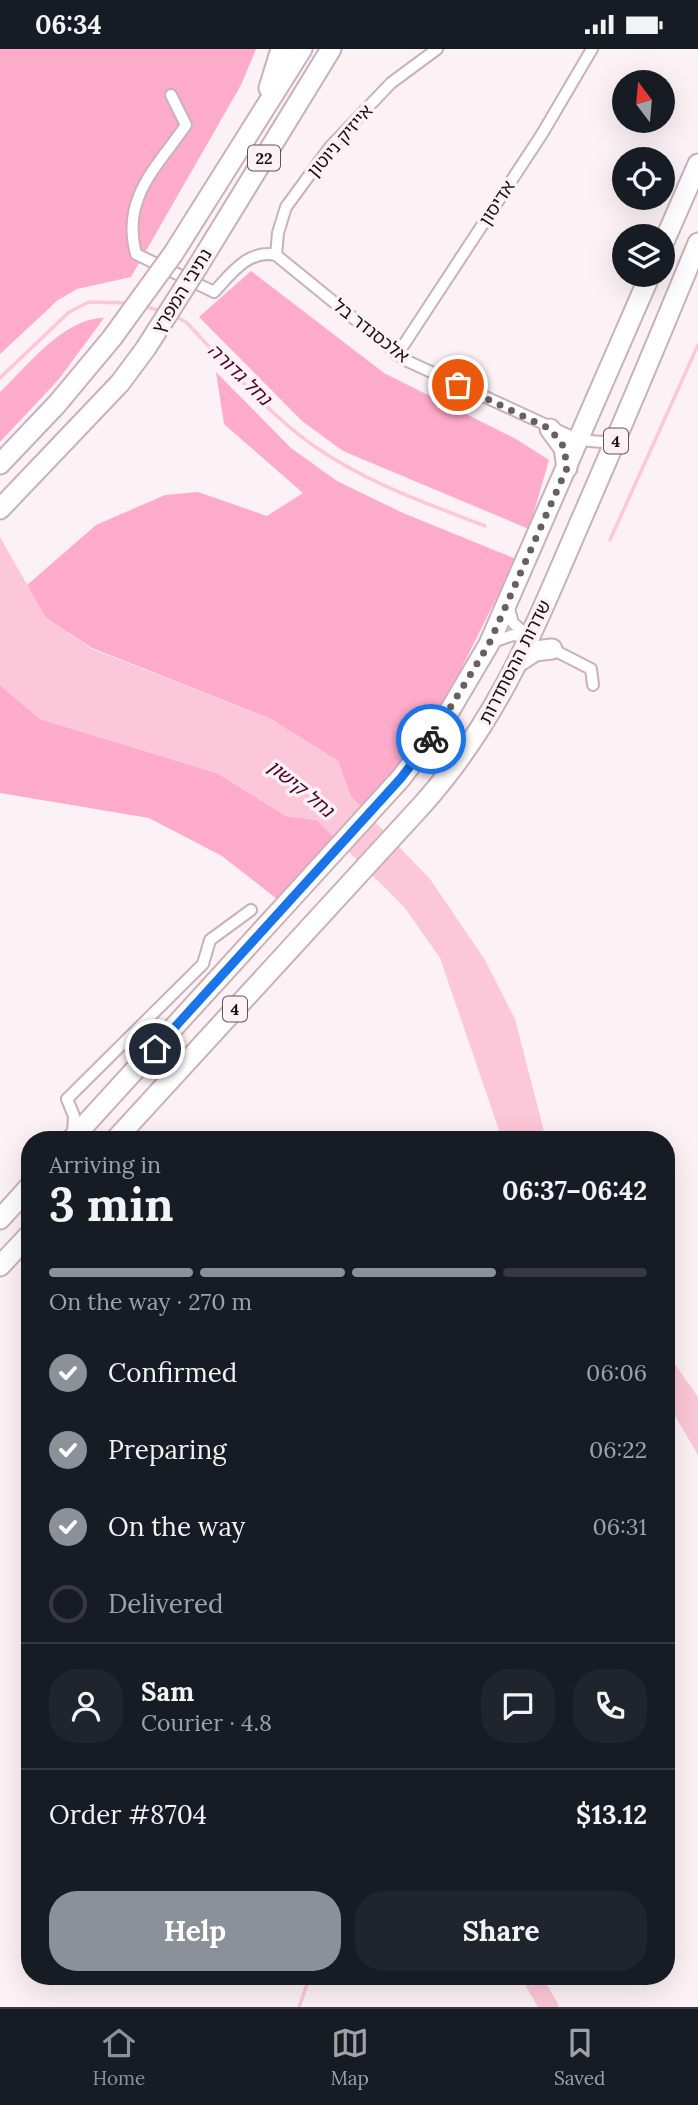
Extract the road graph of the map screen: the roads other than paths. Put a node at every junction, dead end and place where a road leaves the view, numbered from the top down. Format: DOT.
graph roads {
  1 [pos="281,49"];
  2 [pos="302,49"];
  3 [pos="331,49"];
  4 [pos="437,49"];
  5 [pos="592,49"];
  6 [pos="171,95"];
  7 [pos="698,164"];
  8 [pos="212,194"];
  9 [pos="672,224"];
  10 [pos="698,243"];
  11 [pos="276,255"];
  12 [pos="645,287"];
  13 [pos="397,355"];
  14 [pos="550,429"];
  15 [pos="582,432"];
  16 [pos="618,436"];
  17 [pos="0,464"];
  18 [pos="567,468"];
  19 [pos="0,509"];
  20 [pos="508,603"];
  21 [pos="530,638"];
  22 [pos="489,644"];
  23 [pos="552,649"];
  24 [pos="519,662"];
  25 [pos="593,685"];
  26 [pos="251,910"];
  27 [pos="67,1100"];
  28 [pos="103,1106"];
  29 [pos="73,1131"];
  30 [pos="80,1131"];
  31 [pos="123,1131"];
  32 [pos="21,1196"];
  33 [pos="0,1219"];
  34 [pos="21,1244"];
  35 [pos="0,1266"];
  1 -- 8 [label="highway"];
  2 -- 8 [label="highway, נתיבי המפרץ / 22"];
  3 -- 19 [label="highway, נתיבי המפרץ / 22, bridge"];
  4 -- 11 [label="street, אייזיק ניוטון"];
  5 -- 13 [label="street, אדיסון"];
  6 -- 11 [label="street"];
  7 -- 9 [label="highway"];
  8 -- 17 [label="highway, נתיבי המפרץ / 22, bridge"];
  10 -- 16 [label="highway, שדרות ההסתדרות / 4"];
  11 -- 13 [label="street, אלכסנדר בל"];
  12 -- 15 [label="highway, שדרות ההסתדרות / 4"];
  13 -- 14 [label="street, אלכסנדר בל"];
  14 -- 15 [label="street, אלכסנדר בל"];
  14 -- 15 [label="street, אלכסנדר בל"];
  14 -- 18 [label="highway"];
  15 -- 16 [label="street, אלכסנדר בל"];
  15 -- 18 [label="highway, שדרות ההסתדרות / 4"];
  16 -- 21 [label="highway, שדרות ההסתדרות / 4"];
  18 -- 20 [label="highway, שדרות ההסתדרות / 4"];
  20 -- 21 [label="street"];
  20 -- 22 [label="highway, שדרות ההסתדרות / 4"];
  21 -- 22 [label="street"];
  21 -- 23 [label="street"];
  21 -- 24 [label="highway, שדרות ההסתדרות / 4"];
  22 -- 28 [label="highway, שדרות ההסתדרות / 4"];
  23 -- 24 [label="highway"];
  23 -- 25 [label="street"];
  24 -- 31 [label="highway, שדרות ההסתדרות / 4"];
  26 -- 27 [label="street"];
  27 -- 28 [label="street"];
  27 -- 29 [label="street"];
  28 -- 30 [label="highway, שדרות ההסתדרות / 4"];
  32 -- 33 [label="highway"];
  34 -- 35 [label="highway"];
}
